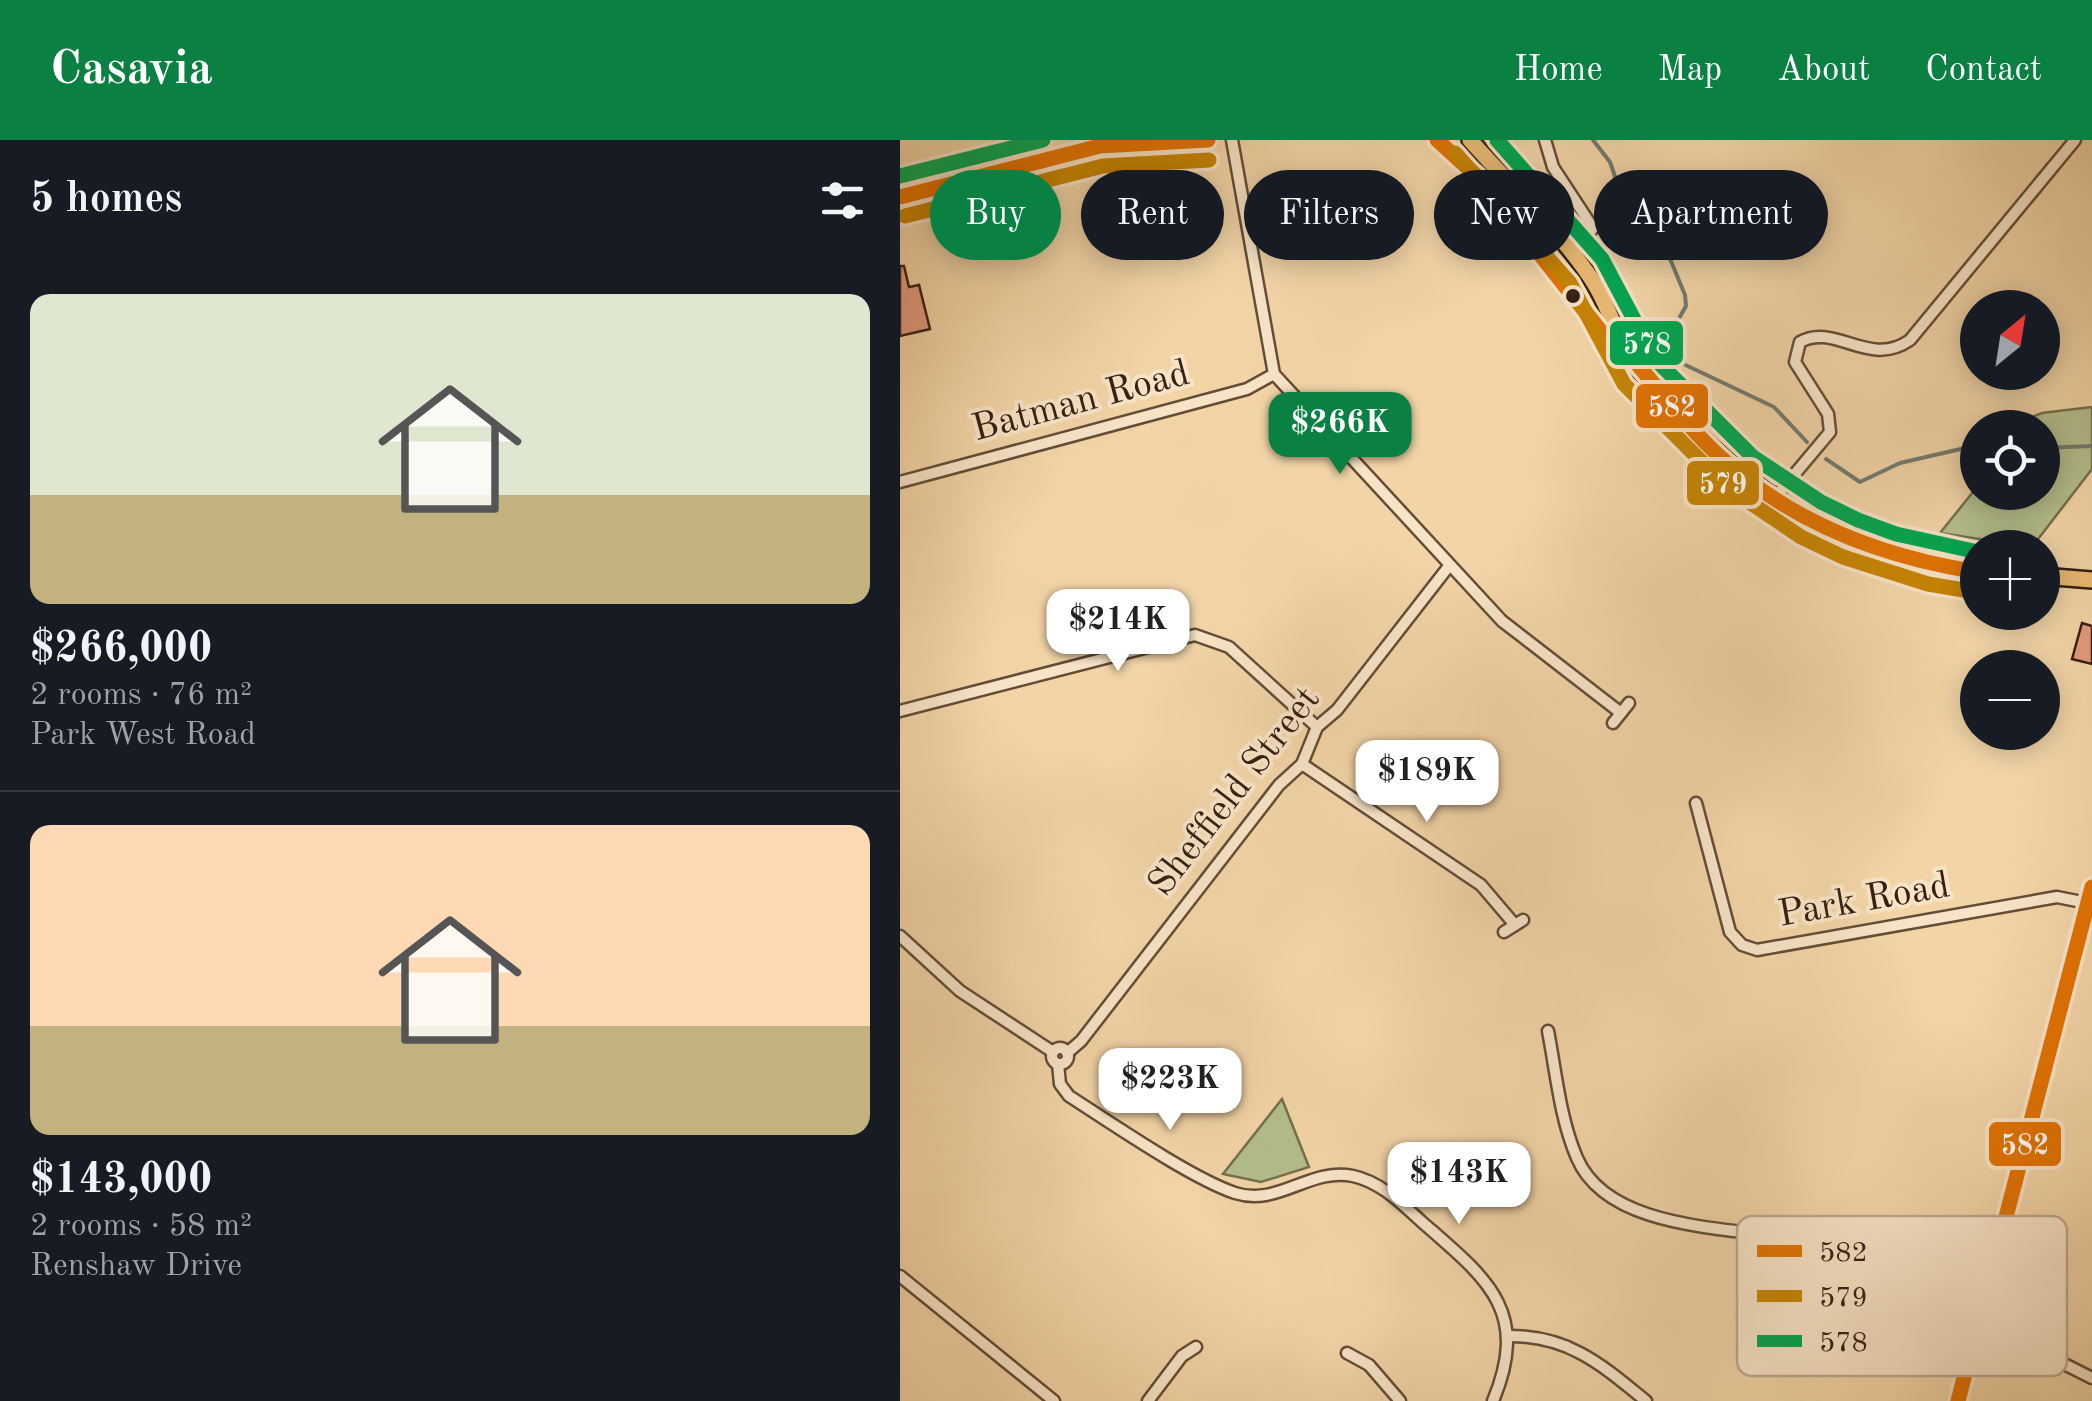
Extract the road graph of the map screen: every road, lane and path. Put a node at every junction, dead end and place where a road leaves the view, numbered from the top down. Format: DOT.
graph roads {
  1 [pos="1208,140"];
  2 [pos="1232,140"];
  3 [pos="1437,140"];
  4 [pos="1470,140"];
  5 [pos="1545,140"];
  6 [pos="2074,140"];
  7 [pos="1105,143"];
  8 [pos="1497,170"];
  9 [pos="1553,170"];
  10 [pos="900,196"];
  11 [pos="1574,200"];
  12 [pos="1574,255"];
  13 [pos="1568,260"];
  14 [pos="1552,275"];
  15 [pos="1622,346"];
  16 [pos="1274,374"];
  17 [pos="900,482"];
  18 [pos="1773,500"];
  19 [pos="1449,566"];
  20 [pos="1960,569"];
  21 [pos="2060,577"];
  22 [pos="2092,580"];
  23 [pos="1628,703"];
  24 [pos="900,712"];
  25 [pos="1621,713"];
  26 [pos="1613,724"];
  27 [pos="1317,727"];
  28 [pos="1302,764"];
  29 [pos="1696,802"];
  30 [pos="2092,887"];
  31 [pos="2088,903"];
  32 [pos="1504,932"];
  33 [pos="900,936"];
  34 [pos="1548,1031"];
  35 [pos="1053,1052"];
  36 [pos="1067,1053"];
  37 [pos="1058,1064"];
  38 [pos="2006,1216"];
  39 [pos="1737,1230"];
  40 [pos="900,1276"];
  41 [pos="1507,1336"];
  42 [pos="1196,1347"];
  43 [pos="1347,1353"];
  44 [pos="2067,1364"];
  45 [pos="1965,1376"];
  46 [pos="2092,1378"];
  47 [pos="1054,1401"];
  48 [pos="1148,1401"];
  49 [pos="1400,1401"];
  50 [pos="1493,1401"];
  51 [pos="1646,1401"];
  52 [pos="1958,1401"];
  1 -- 7 [label="main road"];
  2 -- 16 [label="street"];
  3 -- 14 [label="main road"];
  4 -- 8 [label="main road"];
  5 -- 9 [label="street"];
  6 -- 18 [label="street"];
  7 -- 10 [label="main road"];
  11 -- 12 [label="street"];
  12 -- 15 [label="main road"];
  13 -- 14 [label="main road"];
  14 -- 15 [label="main road"];
  15 -- 18 [label="main road"];
  16 -- 17 [label="street, Batman Road"];
  16 -- 19 [label="street"];
  18 -- 20 [label="main road"];
  19 -- 25 [label="street"];
  19 -- 27 [label="street, Sheffield Street"];
  21 -- 22 [label="main road"];
  23 -- 25 [label="street"];
  24 -- 27 [label="street"];
  25 -- 26 [label="street"];
  27 -- 28 [label="street, Sheffield Street"];
  28 -- 32 [label="street"];
  28 -- 36 [label="street, Sheffield Street"];
  29 -- 31 [label="street, Park Road"];
  30 -- 31 [label="street"];
  31 -- 38 [label="street"];
  33 -- 35 [label="street"];
  34 -- 39 [label="street"];
  35 -- 36 [label="street"];
  35 -- 37 [label="street"];
  36 -- 37 [label="street, Sheffield Street"];
  37 -- 41 [label="street"];
  40 -- 47 [label="street"];
  41 -- 50 [label="street"];
  41 -- 51 [label="street"];
  42 -- 48 [label="street"];
  43 -- 49 [label="street"];
  44 -- 46 [label="street"];
  45 -- 52 [label="street"];
}
